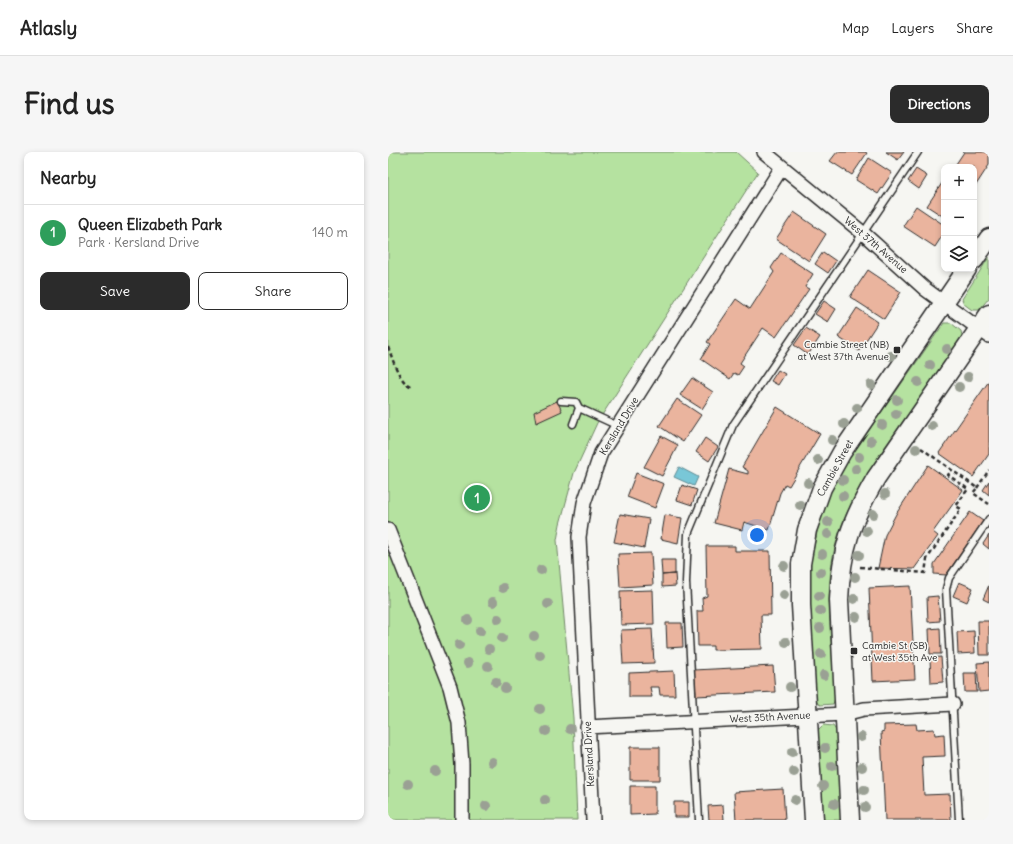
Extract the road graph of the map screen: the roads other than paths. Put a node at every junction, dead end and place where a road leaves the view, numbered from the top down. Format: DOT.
graph roads {
  1 [pos="764,152"];
  2 [pos="918,152"];
  3 [pos="782,167"];
  4 [pos="864,234"];
  5 [pos="989,238"];
  6 [pos="977,256"];
  7 [pos="966,272"];
  8 [pos="944,303"];
  9 [pos="986,327"];
  10 [pos="561,401"];
  11 [pos="579,408"];
  12 [pos="573,424"];
  13 [pos="618,426"];
  14 [pos="989,519"];
  15 [pos="388,530"];
  16 [pos="953,704"];
  17 [pos="844,714"];
  18 [pos="808,715"];
  19 [pos="693,721"];
  20 [pos="587,727"];
  21 [pos="462,820"];
  22 [pos="593,820"];
  23 [pos="699,820"];
  24 [pos="814,820"];
  25 [pos="850,820"];
  26 [pos="959,820"];
  1 -- 3 [label="street, West 37th Avenue"];
  2 -- 4 [label="lane"];
  3 -- 4 [label="street, West 37th Avenue"];
  3 -- 13 [label="street, Kersland Drive"];
  4 -- 8 [label="street, West 37th Avenue"];
  4 -- 19 [label="lane"];
  5 -- 6 [label="main road"];
  7 -- 8 [label="main road, Cambie Street"];
  8 -- 9 [label="street, West 37th Avenue"];
  8 -- 18 [label="main road, Cambie Street"];
  9 -- 17 [label="main road"];
  10 -- 11 [label="lane"];
  11 -- 12 [label="lane"];
  11 -- 13 [label="lane"];
  13 -- 20 [label="street, Kersland Drive"];
  14 -- 16 [label="lane"];
  15 -- 21 [label="street"];
  16 -- 17 [label="street, West 35th Avenue"];
  16 -- 26 [label="lane"];
  17 -- 18 [label="street, West 35th Avenue"];
  17 -- 25 [label="main road"];
  18 -- 19 [label="street, West 35th Avenue"];
  18 -- 24 [label="main road, Cambie Street"];
  19 -- 20 [label="street, West 35th Avenue"];
  19 -- 23 [label="lane"];
  20 -- 22 [label="street, Kersland Drive"];
}
